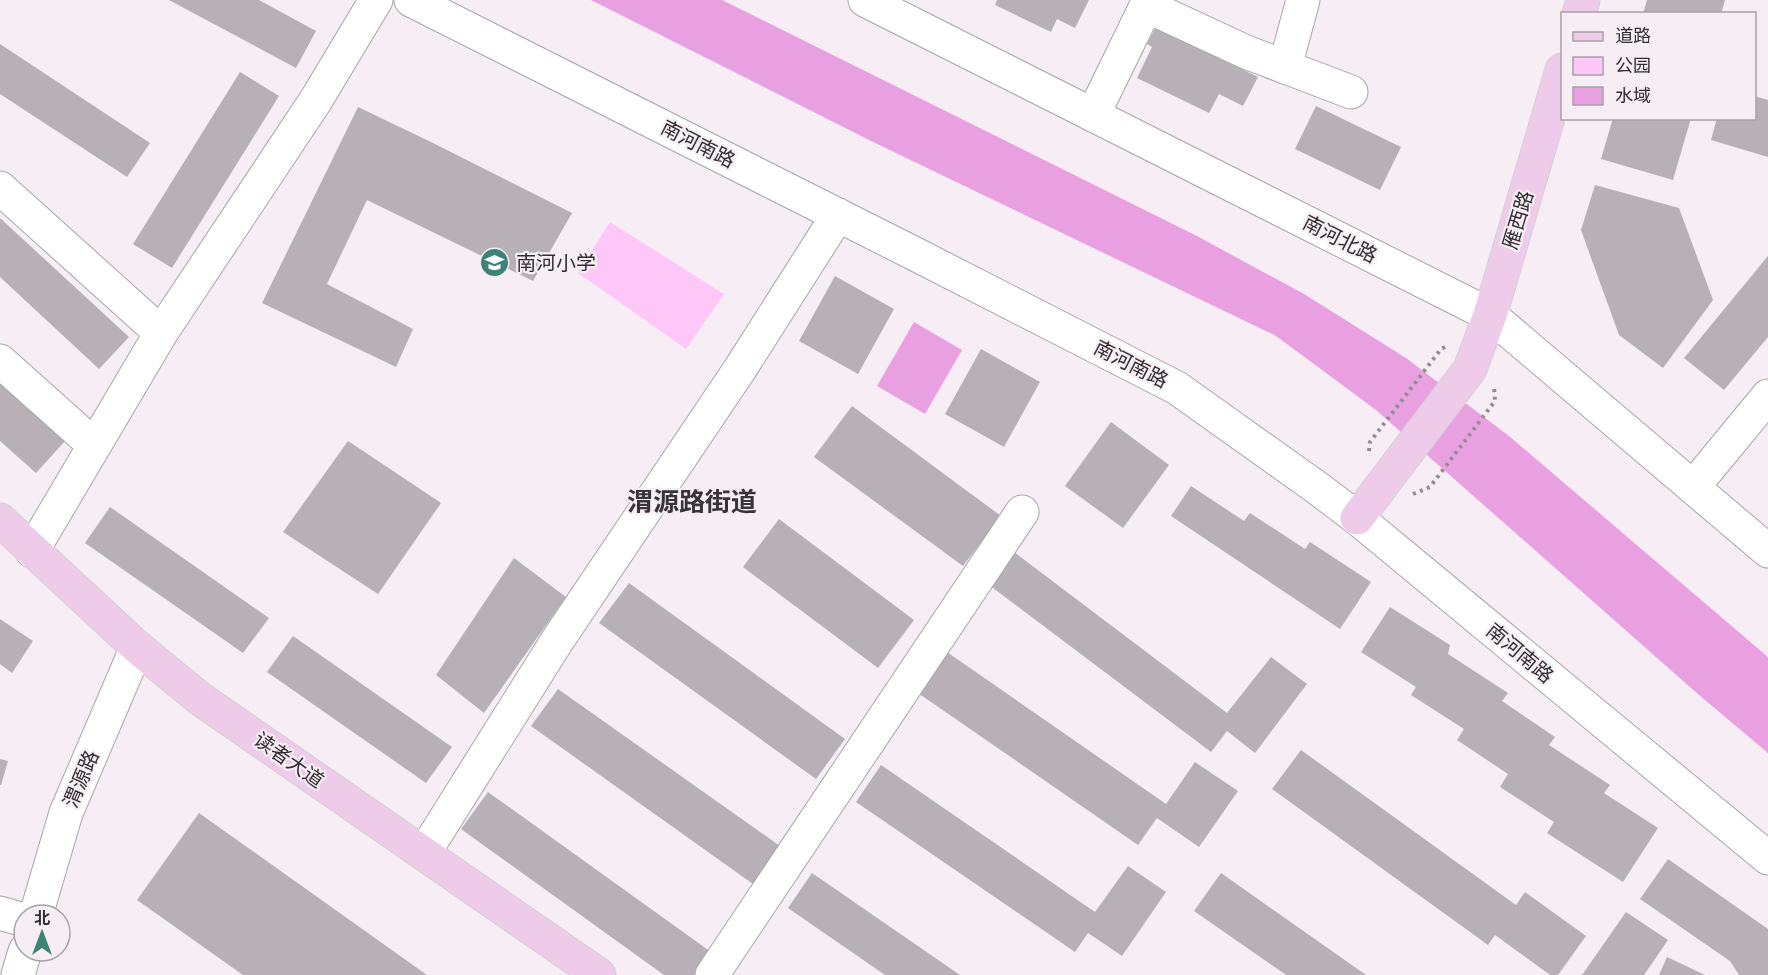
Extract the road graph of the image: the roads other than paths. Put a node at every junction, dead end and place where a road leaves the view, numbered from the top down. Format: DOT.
graph roads {
  1 [pos="376,0"];
  2 [pos="411,0"];
  3 [pos="865,0"];
  4 [pos="1298,1"];
  5 [pos="1148,3"];
  6 [pos="1285,67"];
  7 [pos="1561,77"];
  8 [pos="1352,92"];
  9 [pos="1093,115"];
  10 [pos="0,188"];
  11 [pos="838,215"];
  12 [pos="1490,315"];
  13 [pos="161,333"];
  14 [pos="0,361"];
  15 [pos="1768,396"];
  16 [pos="94,445"];
  17 [pos="1693,487"];
  18 [pos="1022,512"];
  19 [pos="1357,519"];
  20 [pos="0,520"];
  21 [pos="32,551"];
  22 [pos="1768,551"];
  23 [pos="137,647"];
  24 [pos="424,853"];
  25 [pos="1768,858"];
  26 [pos="40,903"];
  27 [pos="599,975"];
  28 [pos="712,975"];
  1 -- 13 [label="street"];
  2 -- 11 [label="street, 南河南路"];
  3 -- 9 [label="street, 南河北路"];
  4 -- 6 [label="street"];
  5 -- 6 [label="street"];
  5 -- 9 [label="street"];
  6 -- 8 [label="street"];
  7 -- 12 [label="main road, 雁西路"];
  9 -- 12 [label="street, 南河北路"];
  10 -- 13 [label="street"];
  11 -- 19 [label="street, 南河南路"];
  11 -- 24 [label="street"];
  12 -- 17 [label="street, 南河北路"];
  12 -- 19 [label="main road, 雁西路"];
  13 -- 16 [label="street"];
  14 -- 16 [label="street"];
  15 -- 17 [label="street"];
  16 -- 21 [label="street"];
  17 -- 22 [label="street, 南河北路"];
  18 -- 28 [label="street"];
  19 -- 25 [label="street, 南河南路"];
  20 -- 21 [label="main road, 读者大道"];
  21 -- 23 [label="main road, 读者大道"];
  23 -- 24 [label="main road, 读者大道"];
  23 -- 26 [label="street, 渭源路"];
  24 -- 27 [label="main road, 读者大道"];
}
